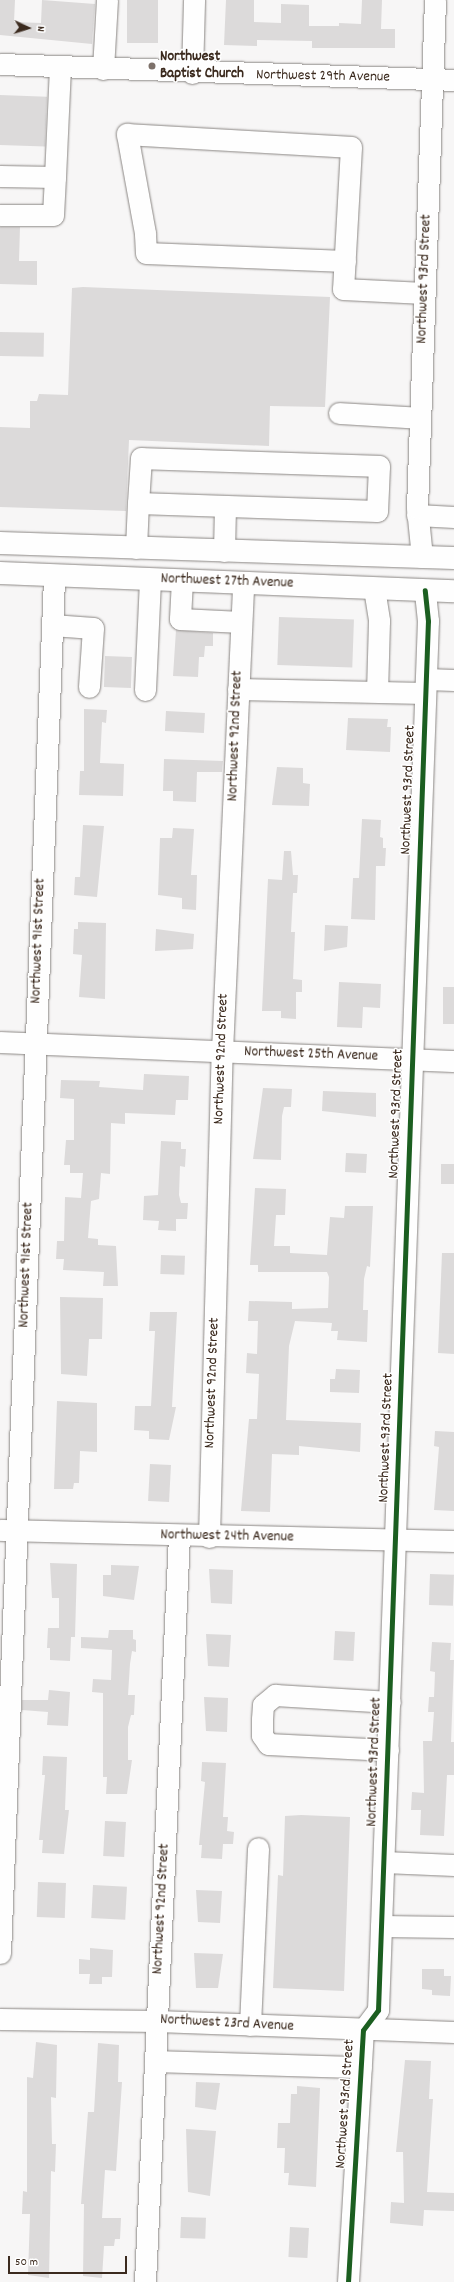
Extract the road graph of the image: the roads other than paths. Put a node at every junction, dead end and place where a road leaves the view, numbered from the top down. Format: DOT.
graph roads {
  1 [pos="107,0"];
  2 [pos="194,0"];
  3 [pos="435,0"];
  4 [pos="0,64"];
  5 [pos="60,67"];
  6 [pos="103,69"];
  7 [pos="192,74"];
  8 [pos="433,80"];
  9 [pos="454,80"];
  10 [pos="0,176"];
  11 [pos="55,177"];
  12 [pos="0,215"];
  13 [pos="345,261"];
  14 [pos="424,294"];
  15 [pos="339,412"];
  16 [pos="420,418"];
  17 [pos="138,503"];
  18 [pos="226,506"];
  19 [pos="417,515"];
  20 [pos="454,517"];
  21 [pos="0,543"];
  22 [pos="136,548"];
  23 [pos="224,551"];
  24 [pos="422,557"];
  25 [pos="454,558"];
  26 [pos="0,573"];
  27 [pos="54,576"];
  28 [pos="150,579"];
  29 [pos="182,580"];
  30 [pos="243,582"];
  31 [pos="374,588"];
  32 [pos="425,590"];
  33 [pos="454,591"];
  34 [pos="241,622"];
  35 [pos="52,626"];
  36 [pos="454,680"];
  37 [pos="426,686"];
  38 [pos="89,687"];
  39 [pos="238,689"];
  40 [pos="145,690"];
  41 [pos="377,691"];
  42 [pos="0,1042"];
  43 [pos="35,1044"];
  44 [pos="222,1051"];
  45 [pos="411,1059"];
  46 [pos="454,1061"];
  47 [pos="9,1530"];
  48 [pos="178,1536"];
  49 [pos="209,1537"];
  50 [pos="396,1540"];
  51 [pos="454,1541"];
  52 [pos="390,1702"];
  53 [pos="388,1750"];
  54 [pos="258,1848"];
  55 [pos="384,1862"];
  56 [pos="454,1865"];
  57 [pos="381,1926"];
  58 [pos="454,1927"];
  59 [pos="0,1953"];
  60 [pos="0,2020"];
  61 [pos="157,2021"];
  62 [pos="250,2025"];
  63 [pos="363,2030"];
  64 [pos="454,2032"];
  65 [pos="155,2062"];
  66 [pos="361,2067"];
  67 [pos="145,2282"];
  68 [pos="348,2282"];
  1 -- 6 [label="street"];
  2 -- 7 [label="street"];
  3 -- 8 [label="street, Northwest 93rd Street"];
  4 -- 5 [label="street, Northwest 29th Avenue"];
  5 -- 6 [label="street, Northwest 29th Avenue"];
  5 -- 11 [label="street"];
  6 -- 7 [label="street, Northwest 29th Avenue"];
  7 -- 8 [label="street, Northwest 29th Avenue"];
  8 -- 9 [label="street, Northwest 29th Avenue"];
  8 -- 14 [label="street, Northwest 93rd Street"];
  10 -- 11 [label="street"];
  11 -- 12 [label="street"];
  13 -- 13 [label="street"];
  13 -- 14 [label="street"];
  14 -- 16 [label="street, Northwest 93rd Street"];
  15 -- 16 [label="street"];
  16 -- 19 [label="street, Northwest 93rd Street"];
  17 -- 18 [label="street"];
  17 -- 18 [label="street"];
  17 -- 22 [label="street"];
  18 -- 23 [label="street"];
  19 -- 20 [label="street"];
  19 -- 24 [label="street, Northwest 93rd Street"];
  21 -- 22 [label="main road, Northwest 27th Avenue"];
  22 -- 23 [label="main road, Northwest 27th Avenue"];
  23 -- 24 [label="main road, Northwest 27th Avenue"];
  23 -- 30 [label="main road"];
  24 -- 25 [label="main road, Northwest 27th Avenue"];
  24 -- 30 [label="main road"];
  26 -- 27 [label="main road, Northwest 27th Avenue"];
  27 -- 28 [label="main road, Northwest 27th Avenue"];
  27 -- 35 [label="street, Northwest 91st Street"];
  28 -- 29 [label="main road, Northwest 27th Avenue"];
  28 -- 40 [label="street"];
  29 -- 30 [label="main road, Northwest 27th Avenue"];
  29 -- 34 [label="street"];
  30 -- 31 [label="main road, Northwest 27th Avenue"];
  30 -- 34 [label="street, Northwest 92nd Street"];
  31 -- 32 [label="main road, Northwest 27th Avenue"];
  31 -- 41 [label="street"];
  32 -- 33 [label="main road, Northwest 27th Avenue"];
  32 -- 37 [label="street, Northwest 93rd Street"];
  34 -- 39 [label="street, Northwest 92nd Street"];
  35 -- 38 [label="street"];
  35 -- 43 [label="street, Northwest 91st Street"];
  36 -- 37 [label="street"];
  37 -- 41 [label="street"];
  37 -- 45 [label="street, Northwest 93rd Street"];
  39 -- 41 [label="street"];
  39 -- 44 [label="street, Northwest 92nd Street"];
  42 -- 43 [label="street, Northwest 25th Avenue"];
  43 -- 44 [label="street, Northwest 25th Avenue"];
  43 -- 47 [label="street, Northwest 91st Street"];
  44 -- 45 [label="street, Northwest 25th Avenue"];
  44 -- 49 [label="street, Northwest 92nd Street"];
  45 -- 46 [label="street, Northwest 25th Avenue"];
  45 -- 50 [label="street, Northwest 93rd Street"];
  47 -- 48 [label="street, Northwest 24th Avenue"];
  47 -- 59 [label="street, Northwest 91st Street"];
  48 -- 49 [label="street, Northwest 24th Avenue"];
  48 -- 61 [label="street, Northwest 92nd Street"];
  49 -- 50 [label="street, Northwest 24th Avenue"];
  50 -- 51 [label="street, Northwest 24th Avenue"];
  50 -- 52 [label="street, Northwest 93rd Street"];
  52 -- 53 [label="street, Northwest 93rd Street"];
  52 -- 53 [label="street"];
  53 -- 55 [label="street, Northwest 93rd Street"];
  54 -- 62 [label="street"];
  55 -- 56 [label="street"];
  55 -- 57 [label="street, Northwest 93rd Street"];
  57 -- 58 [label="street"];
  57 -- 63 [label="street, Northwest 93rd Street"];
  60 -- 61 [label="street, Northwest 23rd Avenue"];
  61 -- 62 [label="street, Northwest 23rd Avenue"];
  61 -- 65 [label="street, Northwest 92nd Street"];
  62 -- 63 [label="street, Northwest 23rd Avenue"];
  63 -- 64 [label="street, Northwest 23rd Avenue"];
  63 -- 66 [label="street, Northwest 93rd Street"];
  65 -- 66 [label="street"];
  65 -- 67 [label="street, Northwest 92nd Street"];
  66 -- 68 [label="street, Northwest 93rd Street"];
}
